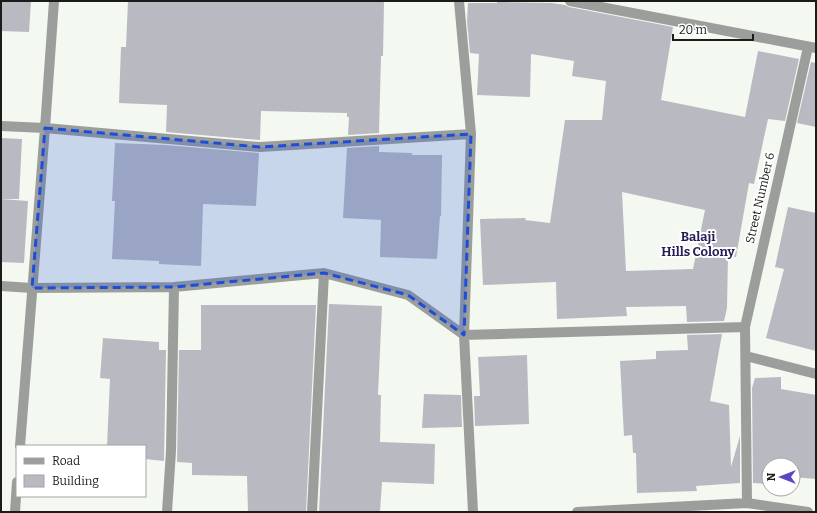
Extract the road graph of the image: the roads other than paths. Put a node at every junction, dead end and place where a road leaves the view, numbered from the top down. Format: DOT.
graph roads {
  1 [pos="54,1"];
  2 [pos="459,1"];
  3 [pos="570,1"];
  4 [pos="812,48"];
  5 [pos="1,126"];
  6 [pos="45,128"];
  7 [pos="471,134"];
  8 [pos="324,273"];
  9 [pos="1,286"];
  10 [pos="174,287"];
  11 [pos="32,288"];
  12 [pos="745,327"];
  13 [pos="464,335"];
  14 [pos="746,356"];
  15 [pos="816,374"];
  16 [pos="20,445"];
  17 [pos="16,497"];
  18 [pos="747,503"];
  19 [pos="629,511"];
  20 [pos="15,512"];
  21 [pos="167,512"];
  22 [pos="312,512"];
  23 [pos="473,512"];
  24 [pos="577,512"];
  25 [pos="808,512"];
  1 -- 6 [label="street"];
  2 -- 7 [label="street"];
  3 -- 4 [label="street"];
  4 -- 12 [label="street, Street Number 6"];
  5 -- 6 [label="street"];
  6 -- 7 [label="street"];
  6 -- 11 [label="street"];
  7 -- 13 [label="street"];
  8 -- 10 [label="street"];
  8 -- 13 [label="street"];
  8 -- 22 [label="street"];
  9 -- 11 [label="street"];
  10 -- 11 [label="street"];
  10 -- 21 [label="street"];
  11 -- 16 [label="street"];
  12 -- 13 [label="street"];
  12 -- 14 [label="street, Street Number 6"];
  13 -- 23 [label="street"];
  14 -- 15 [label="street"];
  14 -- 18 [label="street, Street Number 6"];
  17 -- 20 [label="street"];
  18 -- 19 [label="street"];
  18 -- 25 [label="street"];
  19 -- 24 [label="street"];
}
